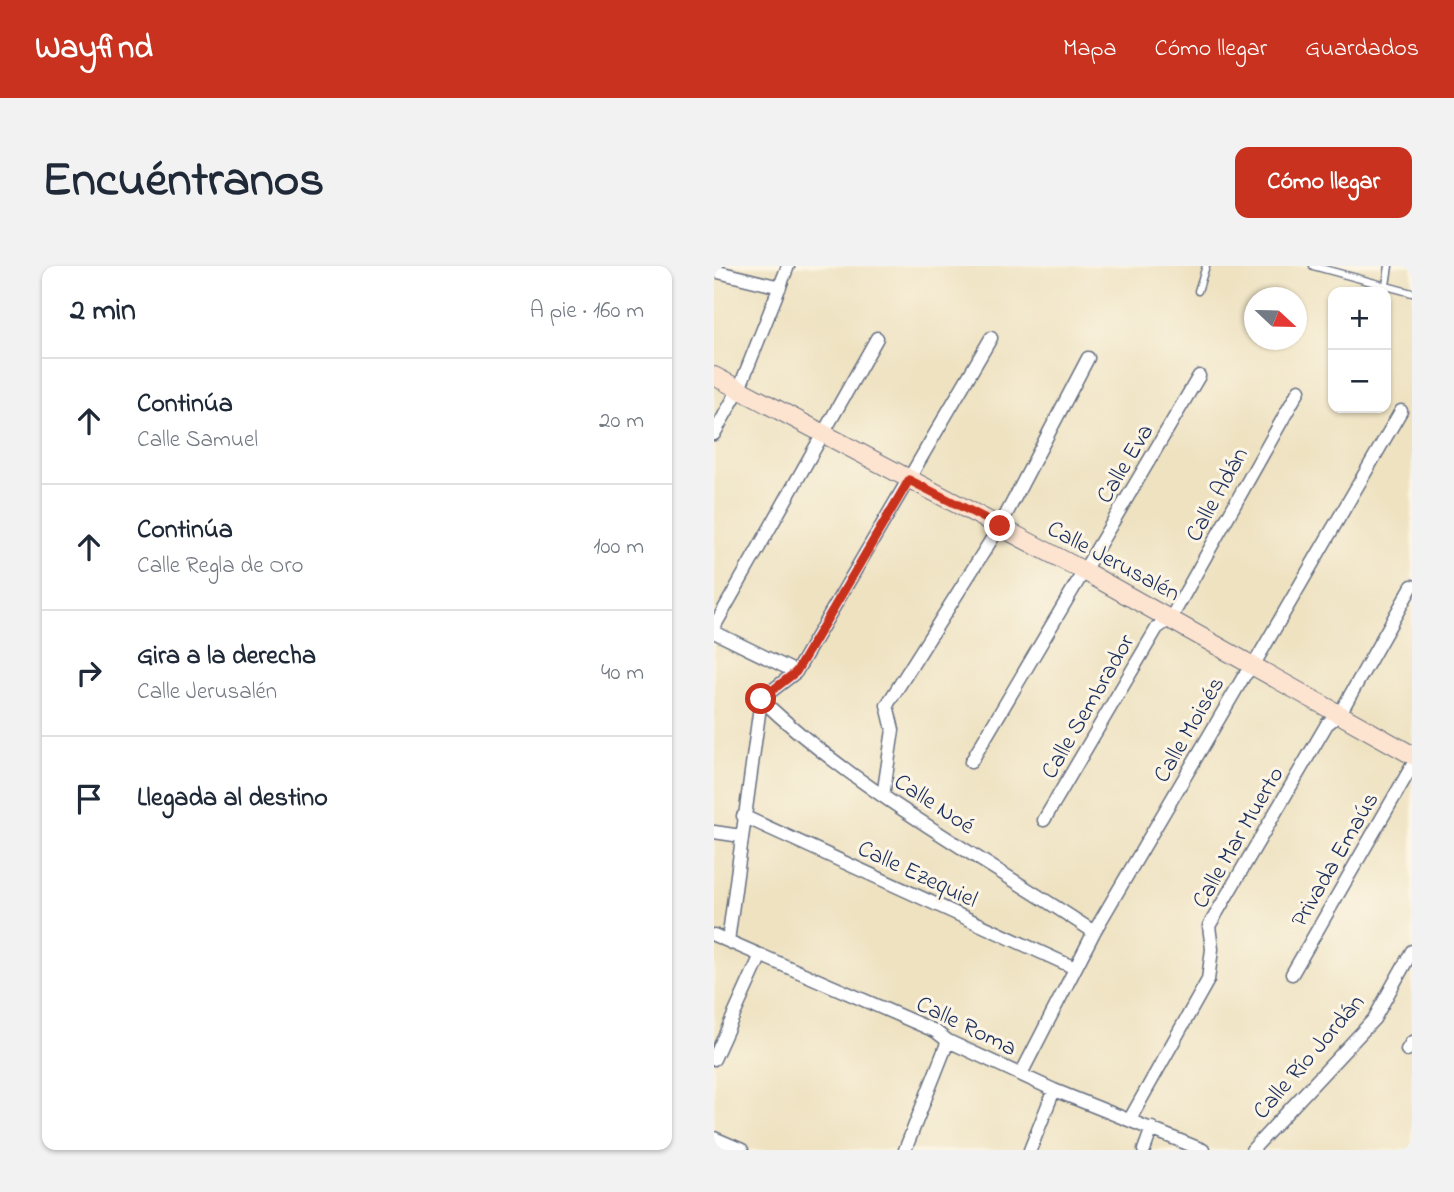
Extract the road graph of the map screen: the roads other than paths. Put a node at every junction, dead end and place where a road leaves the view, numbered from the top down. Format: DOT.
graph roads {
  1 [pos="788,266"];
  2 [pos="1206,266"];
  3 [pos="1313,266"];
  4 [pos="1389,266"];
  5 [pos="714,271"];
  6 [pos="1386,285"];
  7 [pos="780,287"];
  8 [pos="1198,291"];
  9 [pos="1412,293"];
  10 [pos="877,338"];
  11 [pos="991,338"];
  12 [pos="1088,358"];
  13 [pos="714,376"];
  14 [pos="1199,376"];
  15 [pos="739,389"];
  16 [pos="1299,390"];
  17 [pos="1401,411"];
  18 [pos="714,434"];
  19 [pos="824,435"];
  20 [pos="909,480"];
  21 [pos="1000,526"];
  22 [pos="1084,571"];
  23 [pos="1412,586"];
  24 [pos="1171,618"];
  25 [pos="714,630"];
  26 [pos="1253,666"];
  27 [pos="796,672"];
  28 [pos="761,699"];
  29 [pos="1339,715"];
  30 [pos="1412,755"];
  31 [pos="971,762"];
  32 [pos="1412,766"];
  33 [pos="883,796"];
  34 [pos="743,816"];
  35 [pos="1044,820"];
  36 [pos="714,832"];
  37 [pos="741,836"];
  38 [pos="1094,932"];
  39 [pos="714,935"];
  40 [pos="728,941"];
  41 [pos="1412,951"];
  42 [pos="761,955"];
  43 [pos="1075,968"];
  44 [pos="1292,974"];
  45 [pos="948,1041"];
  46 [pos="714,1059"];
  47 [pos="1021,1074"];
  48 [pos="1054,1090"];
  49 [pos="1130,1119"];
  50 [pos="1152,1128"];
  51 [pos="714,1138"];
  52 [pos="742,1150"];
  53 [pos="905,1150"];
  54 [pos="1030,1150"];
  55 [pos="1144,1150"];
  56 [pos="1203,1150"];
  57 [pos="1252,1150"];
  1 -- 7 [label="street"];
  2 -- 8 [label="lane"];
  3 -- 6 [label="lane"];
  4 -- 6 [label="lane"];
  5 -- 7 [label="street"];
  6 -- 9 [label="lane"];
  7 -- 15 [label="street"];
  10 -- 19 [label="street"];
  11 -- 20 [label="street"];
  12 -- 21 [label="street"];
  13 -- 15 [label="street, Calle Jerusalén"];
  14 -- 22 [label="street, Calle Eva"];
  15 -- 18 [label="street"];
  15 -- 19 [label="street, Calle Jerusalén"];
  16 -- 24 [label="street, Calle Adán"];
  17 -- 26 [label="street, Calle Moisés"];
  19 -- 20 [label="street, Calle Jerusalén"];
  19 -- 25 [label="street"];
  20 -- 21 [label="street, Calle Jerusalén"];
  20 -- 27 [label="street"];
  21 -- 22 [label="street, Calle Jerusalén"];
  21 -- 33 [label="street"];
  22 -- 24 [label="street, Calle Jerusalén"];
  22 -- 31 [label="street, Calle Eva"];
  23 -- 29 [label="street, Calle Mar Muerto"];
  24 -- 26 [label="street, Calle Jerusalén"];
  24 -- 35 [label="street, Calle Sembrador"];
  25 -- 27 [label="street"];
  26 -- 29 [label="street, Calle Jerusalén"];
  26 -- 38 [label="street, Calle Moisés"];
  27 -- 28 [label="street"];
  28 -- 33 [label="street, Calle Noé"];
  28 -- 34 [label="street"];
  29 -- 30 [label="street, Calle Jerusalén"];
  29 -- 49 [label="street, Calle Mar Muerto"];
  32 -- 44 [label="street, Privada Emaús"];
  33 -- 38 [label="street, Calle Noé"];
  34 -- 37 [label="street"];
  34 -- 43 [label="street, Calle Ezequiel"];
  36 -- 37 [label="street"];
  37 -- 40 [label="street"];
  38 -- 43 [label="street, Calle Moisés"];
  39 -- 40 [label="street, Calle Roma"];
  40 -- 42 [label="street, Calle Roma"];
  41 -- 57 [label="street, Calle Río Jordán"];
  42 -- 45 [label="street, Calle Roma"];
  42 -- 46 [label="street"];
  43 -- 47 [label="street, Calle Moisés"];
  45 -- 47 [label="street, Calle Roma"];
  45 -- 53 [label="street"];
  47 -- 48 [label="street, Calle Roma"];
  48 -- 49 [label="street, Calle Roma"];
  48 -- 54 [label="street"];
  49 -- 50 [label="street, Calle Roma"];
  50 -- 55 [label="street"];
  50 -- 56 [label="street, Calle Roma"];
  51 -- 52 [label="street"];
}
